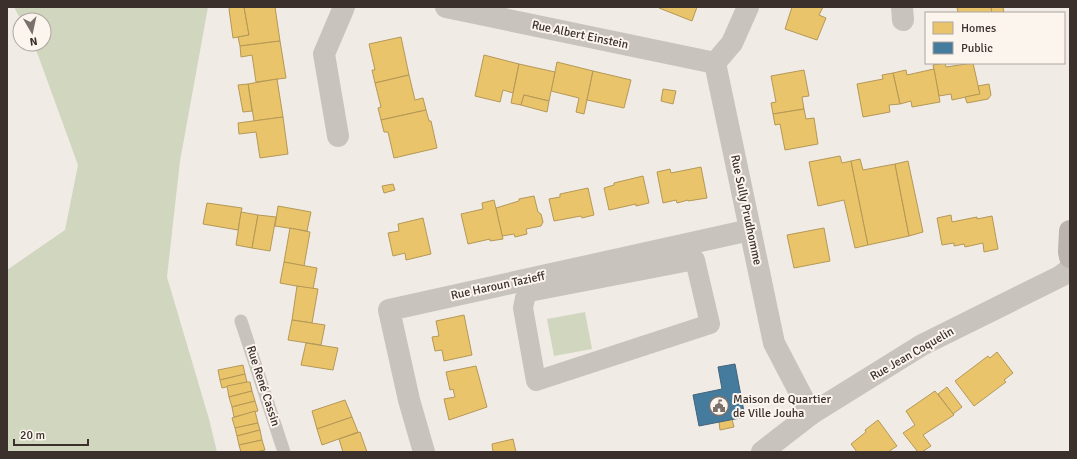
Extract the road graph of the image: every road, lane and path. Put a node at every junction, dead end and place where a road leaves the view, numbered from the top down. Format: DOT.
graph roads {
  1 [pos="344,7"];
  2 [pos="446,7"];
  3 [pos="748,7"];
  4 [pos="715,63"];
  5 [pos="338,136"];
  6 [pos="750,230"];
  7 [pos="1070,230"];
  8 [pos="1070,257"];
  9 [pos="1070,270"];
  10 [pos="241,321"];
  11 [pos="710,324"];
  12 [pos="811,414"];
  13 [pos="422,447"];
  14 [pos="284,452"];
  15 [pos="762,452"];
  1 -- 5 [label="street"];
  2 -- 4 [label="street, Rue Albert Einstein"];
  3 -- 4 [label="street"];
  4 -- 6 [label="street, Rue Sully Prudhomme"];
  6 -- 12 [label="street, Rue Sully Prudhomme"];
  6 -- 13 [label="street, Rue Haroun Tazieff"];
  7 -- 8 [label="main road"];
  9 -- 12 [label="street, Rue Jean Coquelin"];
  10 -- 14 [label="lane, Rue René Cassin"];
  11 -- 11 [label="street"];
  12 -- 15 [label="street, Rue Jean Coquelin"];
}
